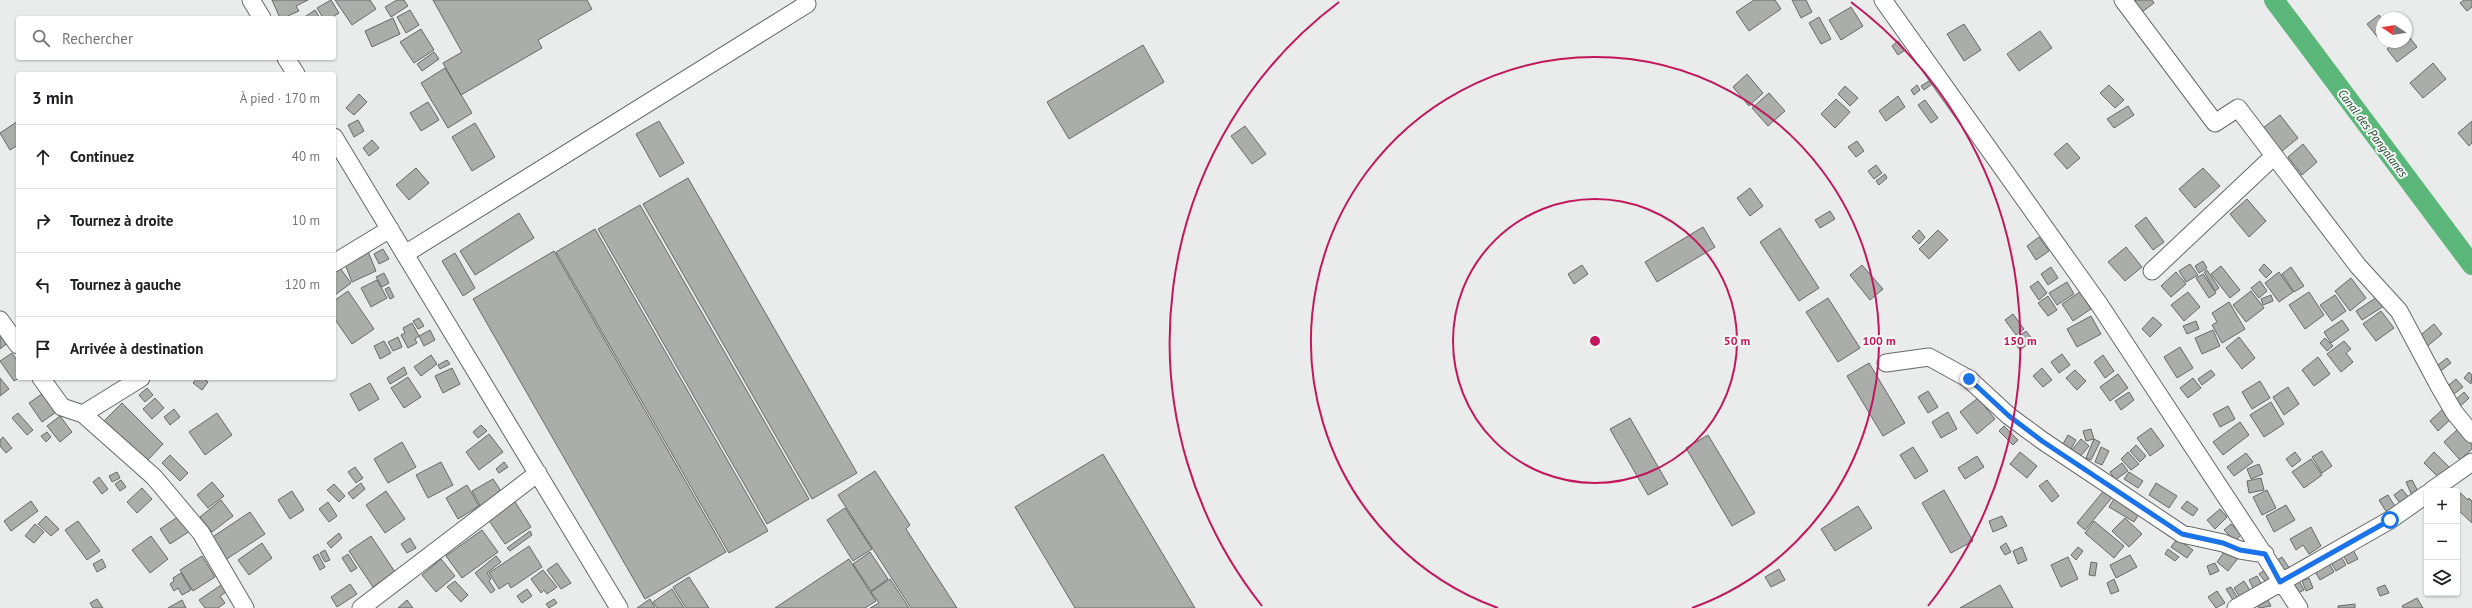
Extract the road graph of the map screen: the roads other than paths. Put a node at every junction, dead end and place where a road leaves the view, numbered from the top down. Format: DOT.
graph roads {
  1 [pos="251,0"];
  2 [pos="1883,0"];
  3 [pos="2123,0"];
  4 [pos="809,1"];
  5 [pos="261,16"];
  6 [pos="287,60"];
  7 [pos="295,72"];
  8 [pos="336,140"];
  9 [pos="2274,156"];
  10 [pos="390,230"];
  11 [pos="405,254"];
  12 [pos="336,262"];
  13 [pos="2152,271"];
  14 [pos="0,320"];
  15 [pos="16,342"];
  16 [pos="1886,363"];
  17 [pos="42,380"];
  18 [pos="138,380"];
  19 [pos="83,414"];
  20 [pos="2472,434"];
  21 [pos="2472,462"];
  22 [pos="538,473"];
  23 [pos="2435,488"];
  24 [pos="2424,496"];
  25 [pos="2265,554"];
  26 [pos="2280,582"];
  27 [pos="245,608"];
  28 [pos="361,608"];
  29 [pos="620,608"];
  30 [pos="2236,608"];
  31 [pos="2299,608"];
  1 -- 5 [label="street"];
  2 -- 25 [label="street"];
  3 -- 9 [label="street"];
  4 -- 11 [label="street"];
  6 -- 7 [label="street"];
  8 -- 10 [label="street"];
  9 -- 13 [label="street"];
  9 -- 20 [label="street"];
  10 -- 11 [label="street"];
  10 -- 12 [label="street"];
  11 -- 22 [label="street"];
  14 -- 15 [label="street"];
  16 -- 25 [label="street"];
  17 -- 19 [label="street"];
  18 -- 19 [label="street"];
  19 -- 27 [label="street"];
  21 -- 23 [label="street"];
  22 -- 28 [label="street"];
  22 -- 29 [label="street"];
  24 -- 26 [label="street"];
  25 -- 26 [label="street"];
  26 -- 30 [label="street"];
  26 -- 31 [label="street"];
}
